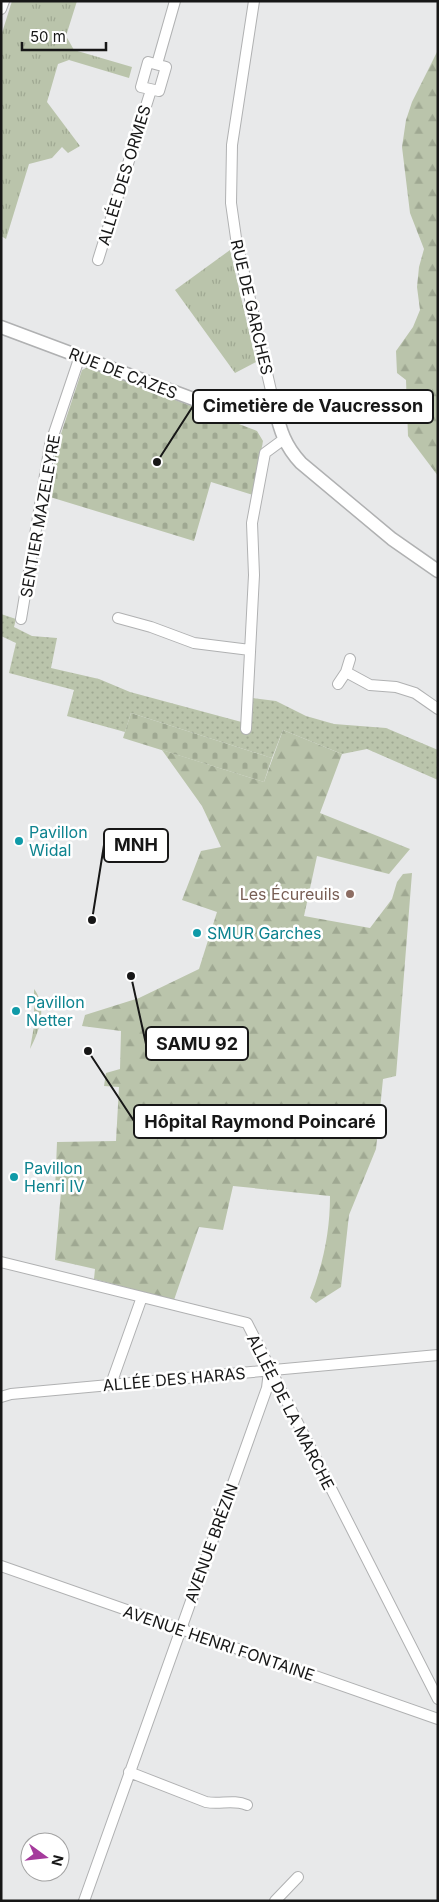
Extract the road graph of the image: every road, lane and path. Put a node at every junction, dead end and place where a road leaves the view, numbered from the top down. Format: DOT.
graph roads {
  1 [pos="4,1"];
  2 [pos="175,1"];
  3 [pos="254,1"];
  4 [pos="1,9"];
  5 [pos="98,260"];
  6 [pos="1,327"];
  7 [pos="80,356"];
  8 [pos="275,408"];
  9 [pos="284,440"];
  10 [pos="438,571"];
  11 [pos="118,618"];
  12 [pos="21,619"];
  13 [pos="250,650"];
  14 [pos="350,659"];
  15 [pos="346,672"];
  16 [pos="338,684"];
  17 [pos="438,709"];
  18 [pos="246,729"];
  19 [pos="1,1262"];
  20 [pos="142,1297"];
  21 [pos="438,1355"];
  22 [pos="269,1370"];
  23 [pos="111,1384"];
  24 [pos="1,1397"];
  25 [pos="1,1566"];
  26 [pos="179,1629"];
  27 [pos="438,1699"];
  28 [pos="438,1719"];
  29 [pos="129,1772"];
  30 [pos="247,1805"];
  31 [pos="298,1877"];
  32 [pos="84,1901"];
  33 [pos="275,1901"];
  1 -- 4 [label="street"];
  2 -- 5 [label="street, ALLÉE DES ORMES"];
  3 -- 8 [label="street, RUE DE GARCHES"];
  6 -- 7 [label="street, RUE DE CAZES"];
  7 -- 8 [label="street, RUE DE CAZES"];
  7 -- 12 [label="street, SENTIER MAZELEYRE"];
  8 -- 9 [label="street, RUE DE GARCHES"];
  9 -- 10 [label="street, RUE DE GARCHES"];
  9 -- 13 [label="street"];
  11 -- 13 [label="street"];
  13 -- 18 [label="street"];
  14 -- 15 [label="street"];
  15 -- 16 [label="street"];
  15 -- 17 [label="street"];
  19 -- 20 [label="street, ALLÉE DE LA MARCHE"];
  20 -- 22 [label="street, ALLÉE DE LA MARCHE"];
  20 -- 23 [label="street"];
  21 -- 22 [label="street, ALLÉE DES HARAS"];
  22 -- 23 [label="street, ALLÉE DES HARAS"];
  22 -- 26 [label="street, AVENUE BRÉZIN"];
  22 -- 27 [label="street, ALLÉE DE LA MARCHE"];
  23 -- 24 [label="street, ALLÉE DES HARAS"];
  25 -- 26 [label="street, AVENUE HENRI FONTAINE"];
  26 -- 28 [label="street, AVENUE HENRI FONTAINE"];
  26 -- 29 [label="street, AVENUE BRÉZIN"];
  29 -- 30 [label="street"];
  29 -- 32 [label="street, AVENUE BRÉZIN"];
  31 -- 33 [label="street"];
}
